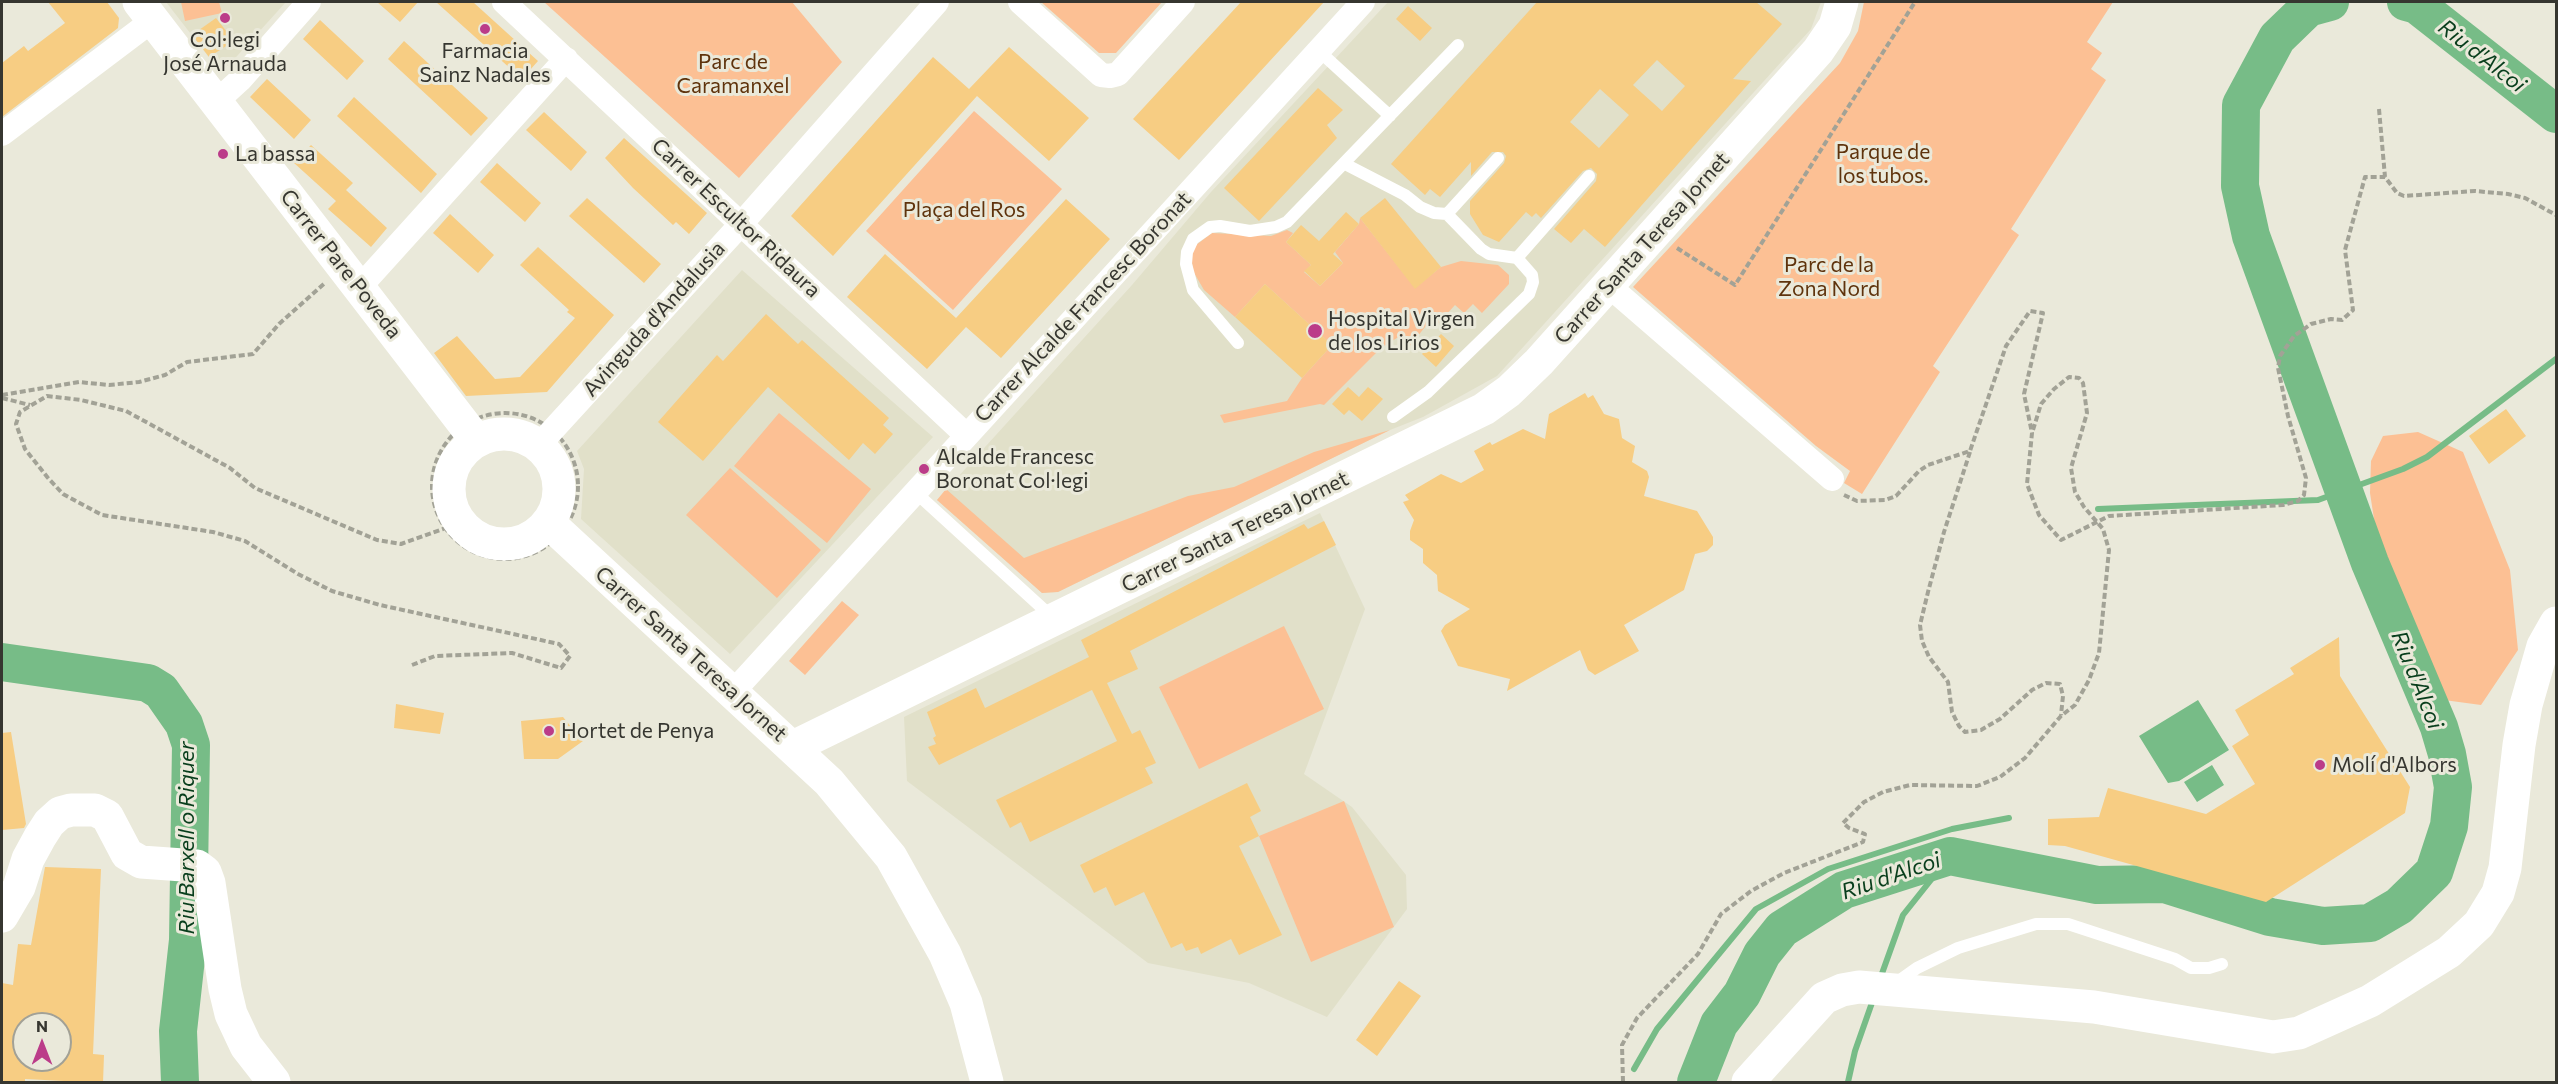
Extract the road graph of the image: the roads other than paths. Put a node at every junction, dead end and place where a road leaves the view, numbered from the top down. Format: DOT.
graph roads {
  1 [pos="309,2"];
  2 [pos="504,2"];
  3 [pos="937,2"];
  4 [pos="1020,2"];
  5 [pos="1183,2"];
  6 [pos="1364,2"];
  7 [pos="1842,2"];
  8 [pos="146,11"];
  9 [pos="1458,45"];
  10 [pos="1319,51"];
  11 [pos="566,59"];
  12 [pos="216,102"];
  13 [pos="1390,116"];
  14 [pos="2,134"];
  15 [pos="1498,158"];
  16 [pos="1345,164"];
  17 [pos="1589,176"];
  18 [pos="1447,214"];
  19 [pos="742,223"];
  20 [pos="1517,258"];
  21 [pos="352,278"];
  22 [pos="1609,286"];
  23 [pos="1238,343"];
  24 [pos="1393,417"];
  25 [pos="471,433"];
  26 [pos="966,435"];
  27 [pos="545,438"];
  28 [pos="1833,479"];
  29 [pos="914,491"];
  30 [pos="554,527"];
  31 [pos="1055,619"];
  32 [pos="2556,623"];
  33 [pos="732,693"];
  34 [pos="793,747"];
  35 [pos="2,916"];
  36 [pos="2222,964"];
  37 [pos="1888,989"];
  38 [pos="274,1083"];
  39 [pos="987,1083"];
  40 [pos="1748,1083"];
  1 -- 12 [label="street"];
  2 -- 11 [label="street, Carrer Escultor Ridaura"];
  3 -- 19 [label="street, Avinguda d'Andalusia"];
  4 -- 5 [label="street"];
  6 -- 10 [label="street, Carrer Alcalde Francesc Boronat"];
  7 -- 22 [label="street, Carrer Santa Teresa Jornet"];
  8 -- 12 [label="street, Carrer Pare Poveda"];
  8 -- 14 [label="street"];
  9 -- 13 [label="lane"];
  10 -- 13 [label="lane"];
  10 -- 26 [label="street, Carrer Alcalde Francesc Boronat"];
  11 -- 19 [label="street, Carrer Escultor Ridaura"];
  11 -- 21 [label="street"];
  12 -- 21 [label="street, Carrer Pare Poveda"];
  13 -- 16 [label="lane"];
  15 -- 18 [label="lane"];
  16 -- 18 [label="lane"];
  16 -- 23 [label="lane"];
  17 -- 20 [label="lane"];
  18 -- 20 [label="lane"];
  19 -- 26 [label="street, Carrer Escultor Ridaura"];
  19 -- 27 [label="street, Avinguda d'Andalusia"];
  20 -- 24 [label="lane"];
  21 -- 25 [label="street, Carrer Pare Poveda"];
  22 -- 28 [label="street"];
  22 -- 31 [label="street, Carrer Santa Teresa Jornet"];
  25 -- 27 [label="street"];
  25 -- 30 [label="street"];
  26 -- 29 [label="street, Carrer Alcalde Francesc Boronat"];
  27 -- 30 [label="street"];
  29 -- 31 [label="lane"];
  29 -- 33 [label="street, Carrer Alcalde Francesc Boronat"];
  30 -- 33 [label="street, Carrer Santa Teresa Jornet"];
  31 -- 34 [label="street, Carrer Santa Teresa Jornet"];
  32 -- 37 [label="street"];
  33 -- 34 [label="street, Carrer Santa Teresa Jornet"];
  34 -- 39 [label="street"];
  35 -- 38 [label="street"];
  36 -- 37 [label="lane"];
  37 -- 40 [label="street"];
}
